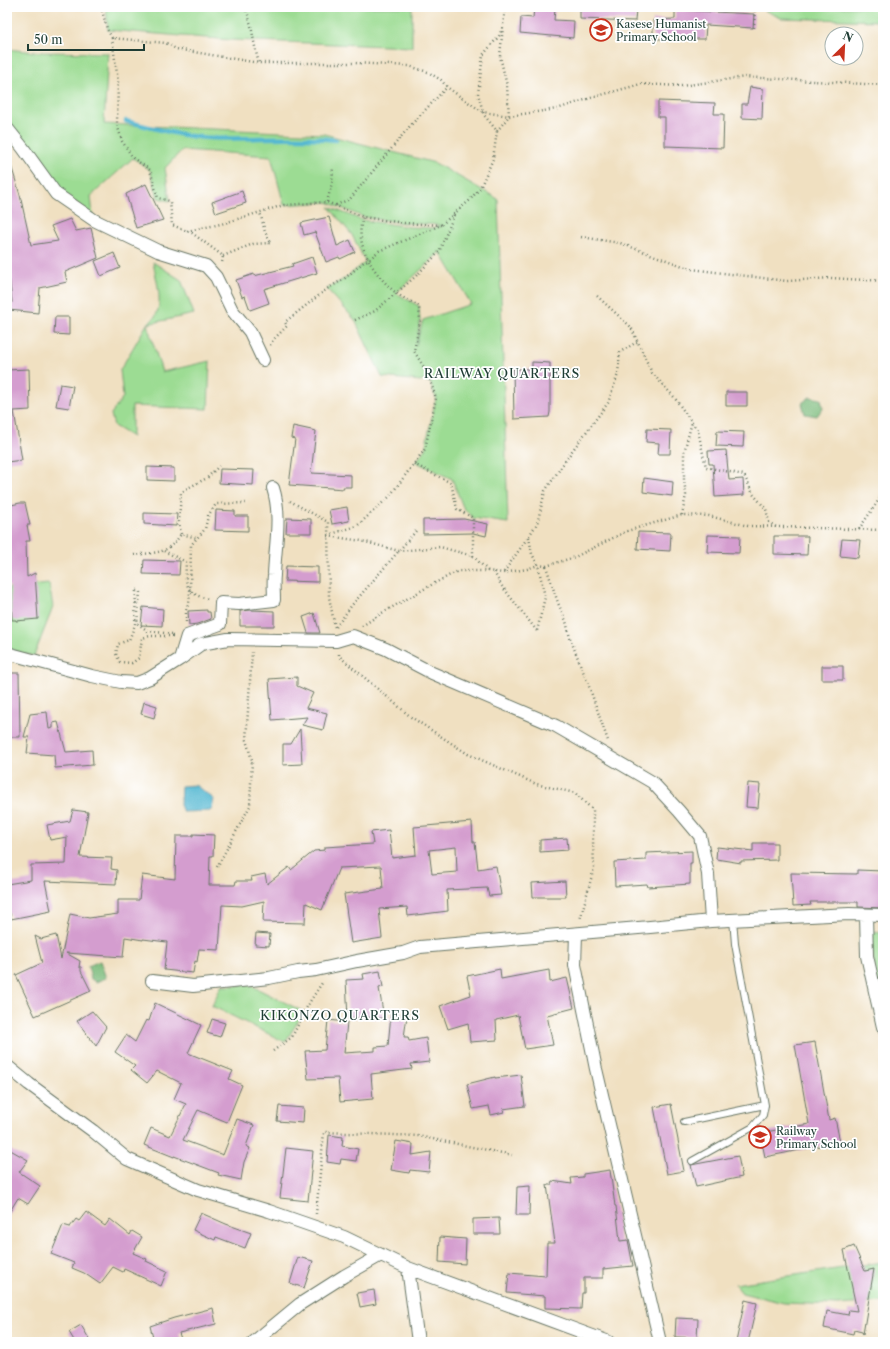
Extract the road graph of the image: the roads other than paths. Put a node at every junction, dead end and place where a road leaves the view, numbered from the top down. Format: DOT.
graph roads {
  1 [pos="7,128"];
  2 [pos="263,360"];
  3 [pos="272,488"];
  4 [pos="7,653"];
  5 [pos="180,659"];
  6 [pos="866,915"];
  7 [pos="883,915"];
  8 [pos="733,920"];
  9 [pos="711,921"];
  10 [pos="576,934"];
  11 [pos="152,981"];
  12 [pos="883,1025"];
  13 [pos="7,1066"];
  14 [pos="765,1105"];
  15 [pos="684,1122"];
  16 [pos="692,1161"];
  17 [pos="381,1255"];
  18 [pos="408,1268"];
  19 [pos="254,1342"];
  20 [pos="418,1342"];
  21 [pos="609,1342"];
  22 [pos="660,1342"];
  1 -- 2 [label="street"];
  3 -- 5 [label="street"];
  4 -- 5 [label="street"];
  5 -- 9 [label="street"];
  6 -- 7 [label="street"];
  6 -- 8 [label="street"];
  6 -- 12 [label="street"];
  8 -- 9 [label="street"];
  8 -- 14 [label="lane"];
  9 -- 10 [label="street"];
  10 -- 11 [label="street"];
  10 -- 22 [label="street"];
  13 -- 17 [label="street"];
  14 -- 15 [label="lane"];
  14 -- 16 [label="lane"];
  17 -- 18 [label="street"];
  17 -- 19 [label="street"];
  18 -- 20 [label="street"];
  18 -- 21 [label="street"];
}
